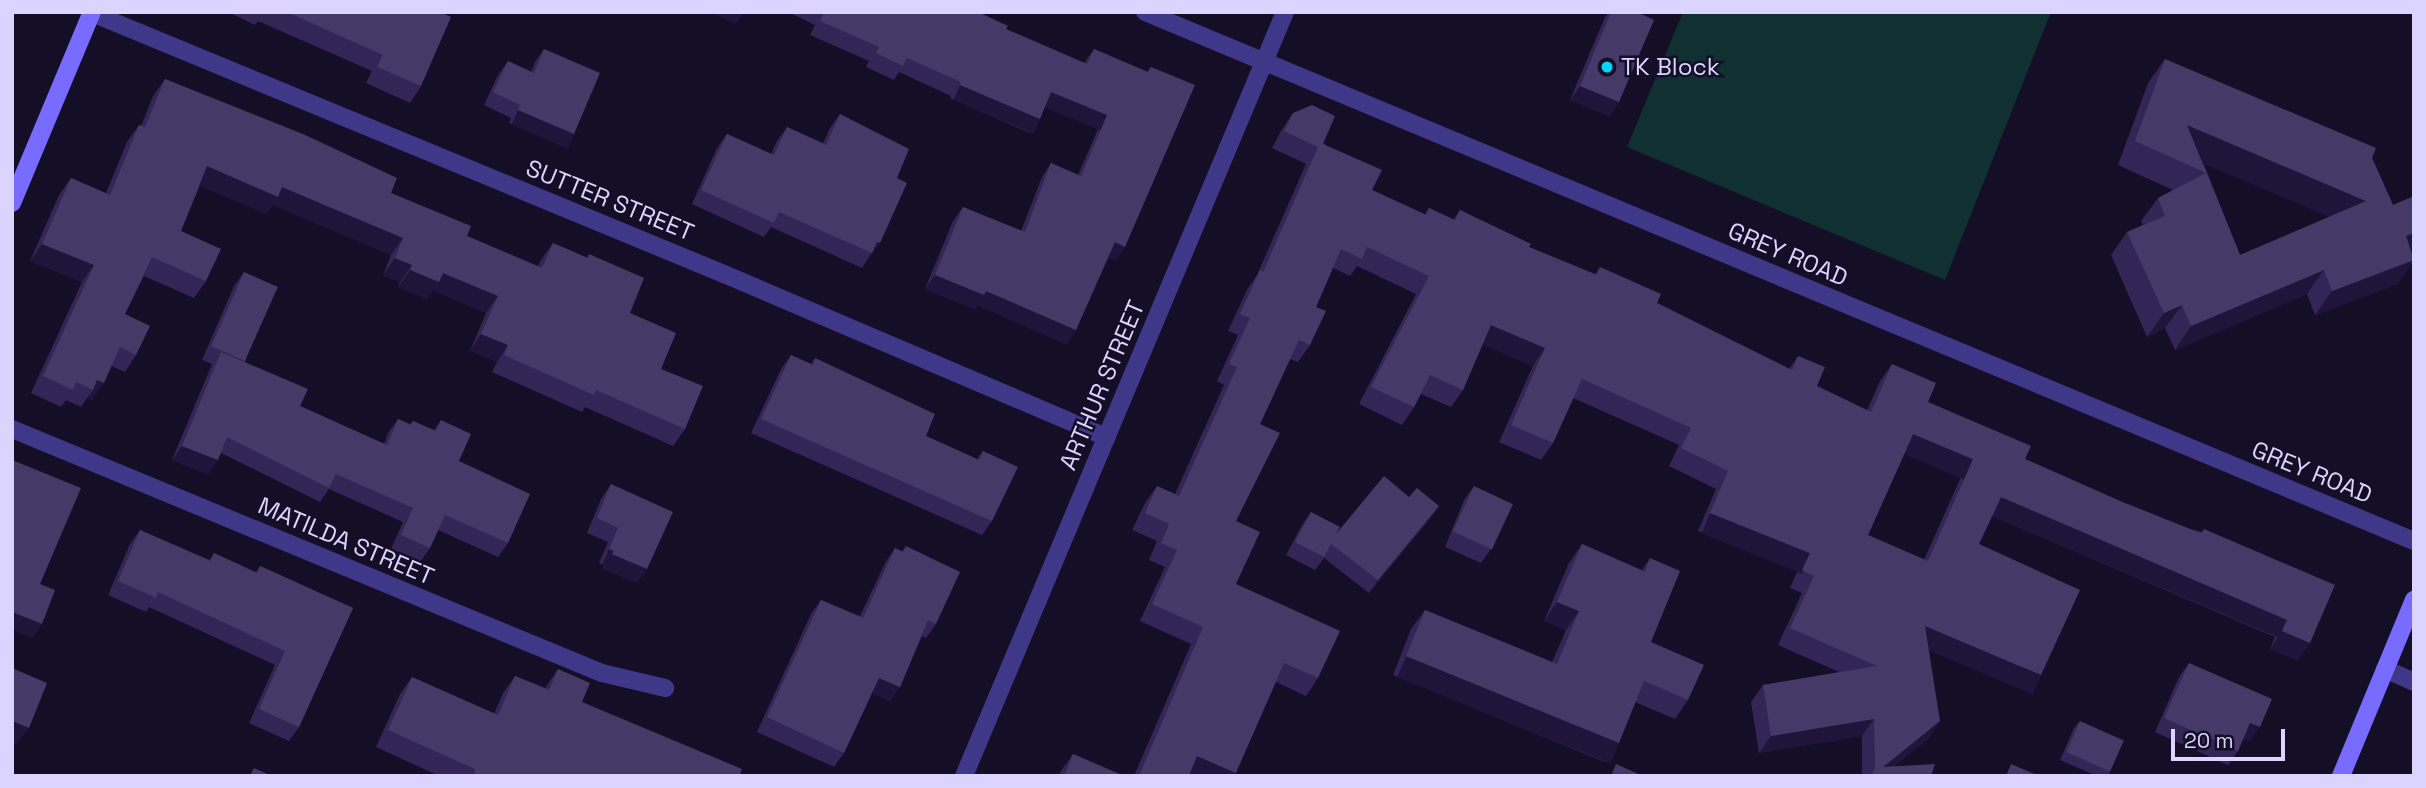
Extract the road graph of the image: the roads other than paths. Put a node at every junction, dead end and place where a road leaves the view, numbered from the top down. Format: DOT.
graph roads {
  1 [pos="1144,12"];
  2 [pos="1285,12"];
  3 [pos="92,13"];
  4 [pos="1262,61"];
  5 [pos="12,204"];
  6 [pos="12,429"];
  7 [pos="1107,437"];
  8 [pos="2414,541"];
  9 [pos="2414,600"];
  10 [pos="2385,669"];
  11 [pos="2414,682"];
  12 [pos="665,688"];
  13 [pos="964,776"];
  14 [pos="2341,776"];
  1 -- 4 [label="street, GREY ROAD"];
  2 -- 4 [label="street, ARTHUR STREET"];
  3 -- 5 [label="street"];
  3 -- 7 [label="street, SUTTER STREET"];
  4 -- 7 [label="street, ARTHUR STREET"];
  4 -- 8 [label="street, GREY ROAD"];
  6 -- 12 [label="street, MATILDA STREET"];
  7 -- 13 [label="street, ARTHUR STREET"];
  9 -- 10 [label="street"];
  10 -- 11 [label="street"];
  10 -- 14 [label="street"];
}
